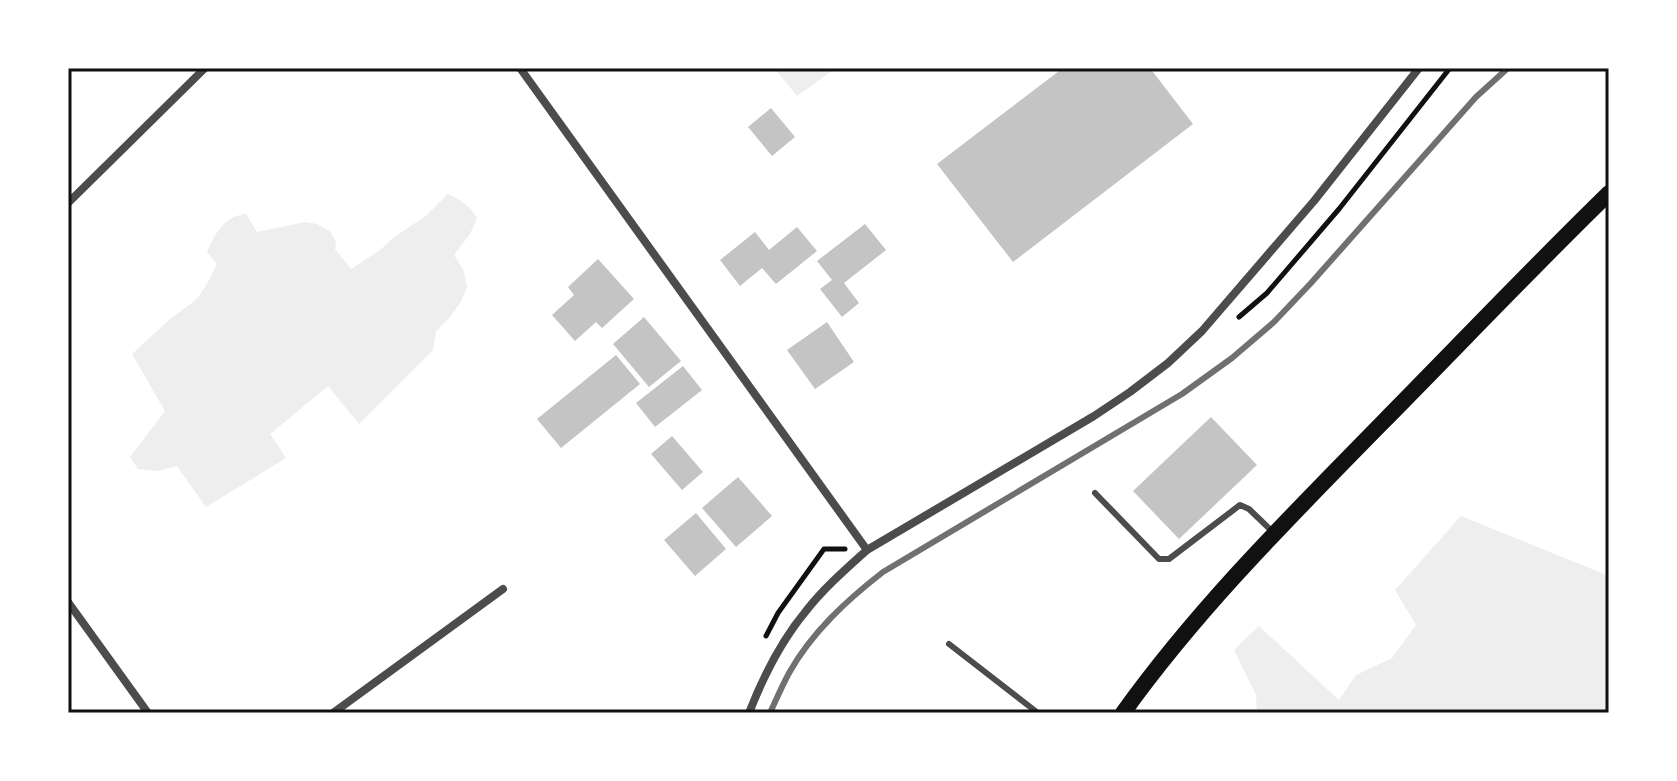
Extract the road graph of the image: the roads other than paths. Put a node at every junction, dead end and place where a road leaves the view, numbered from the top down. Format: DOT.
graph roads {
  1 [pos="205,68"];
  2 [pos="520,68"];
  3 [pos="1419,68"];
  4 [pos="1609,193"];
  5 [pos="68,203"];
  6 [pos="1095,493"];
  7 [pos="1274,533"];
  8 [pos="867,550"];
  9 [pos="503,589"];
  10 [pos="68,602"];
  11 [pos="949,644"];
  12 [pos="148,713"];
  13 [pos="333,713"];
  14 [pos="749,713"];
  15 [pos="1038,713"];
  16 [pos="1123,713"];
  1 -- 5 [label="street"];
  2 -- 8 [label="street"];
  3 -- 8 [label="street"];
  4 -- 7 [label="main road"];
  6 -- 7 [label="lane"];
  7 -- 16 [label="main road"];
  8 -- 14 [label="street"];
  9 -- 13 [label="street"];
  10 -- 12 [label="street"];
  11 -- 15 [label="lane"];
}
